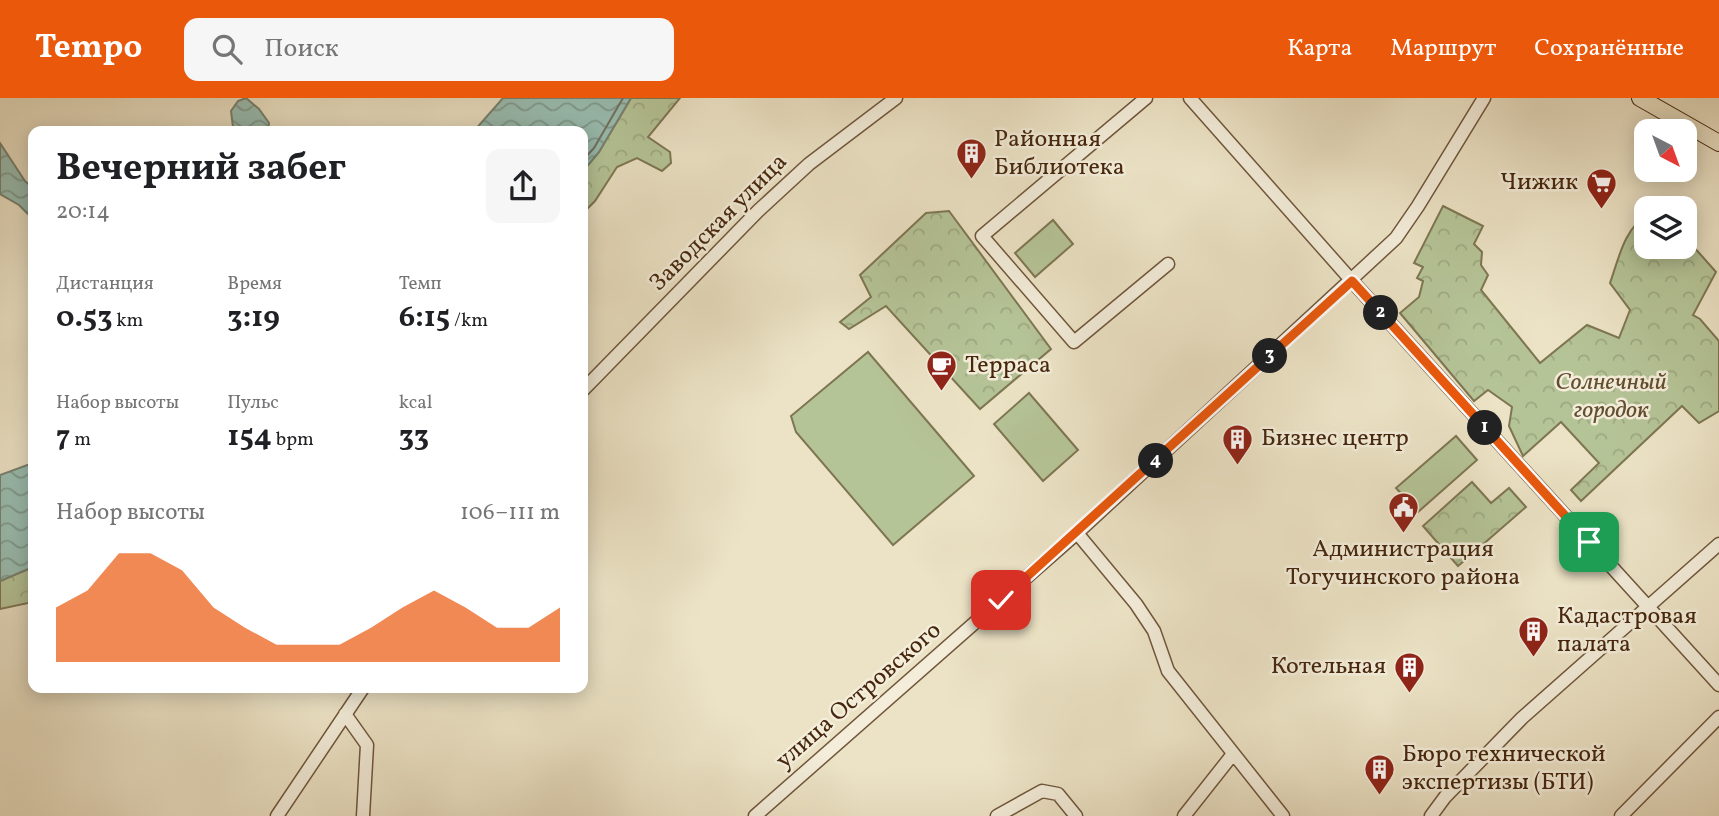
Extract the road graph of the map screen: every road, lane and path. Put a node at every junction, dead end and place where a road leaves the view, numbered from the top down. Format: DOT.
graph roads {
  1 [pos="896,98"];
  2 [pos="1146,98"];
  3 [pos="1190,98"];
  4 [pos="1484,98"];
  5 [pos="1640,98"];
  6 [pos="1719,143"];
  7 [pos="1168,264"];
  8 [pos="1352,281"];
  9 [pos="588,385"];
  10 [pos="1077,533"];
  11 [pos="1719,544"];
  12 [pos="1648,607"];
  13 [pos="1719,685"];
  14 [pos="360,693"];
  15 [pos="345,714"];
  16 [pos="1719,717"];
  17 [pos="1233,754"];
  18 [pos="277,816"];
  19 [pos="363,816"];
  20 [pos="755,816"];
  21 [pos="997,816"];
  22 [pos="1076,816"];
  23 [pos="1184,816"];
  24 [pos="1283,816"];
  25 [pos="1431,816"];
  26 [pos="1621,816"];
  1 -- 9 [label="street, Заводская улица"];
  2 -- 7 [label="street"];
  3 -- 8 [label="street"];
  4 -- 8 [label="street, улица Островского"];
  5 -- 6 [label="main road"];
  8 -- 10 [label="street, улица Островского"];
  8 -- 12 [label="street"];
  10 -- 17 [label="street"];
  10 -- 20 [label="street, улица Островского"];
  11 -- 12 [label="street"];
  12 -- 13 [label="street"];
  12 -- 25 [label="street"];
  14 -- 15 [label="street"];
  15 -- 18 [label="street"];
  15 -- 19 [label="street"];
  16 -- 26 [label="street"];
  17 -- 23 [label="street"];
  17 -- 24 [label="street"];
  21 -- 22 [label="street"];
}
